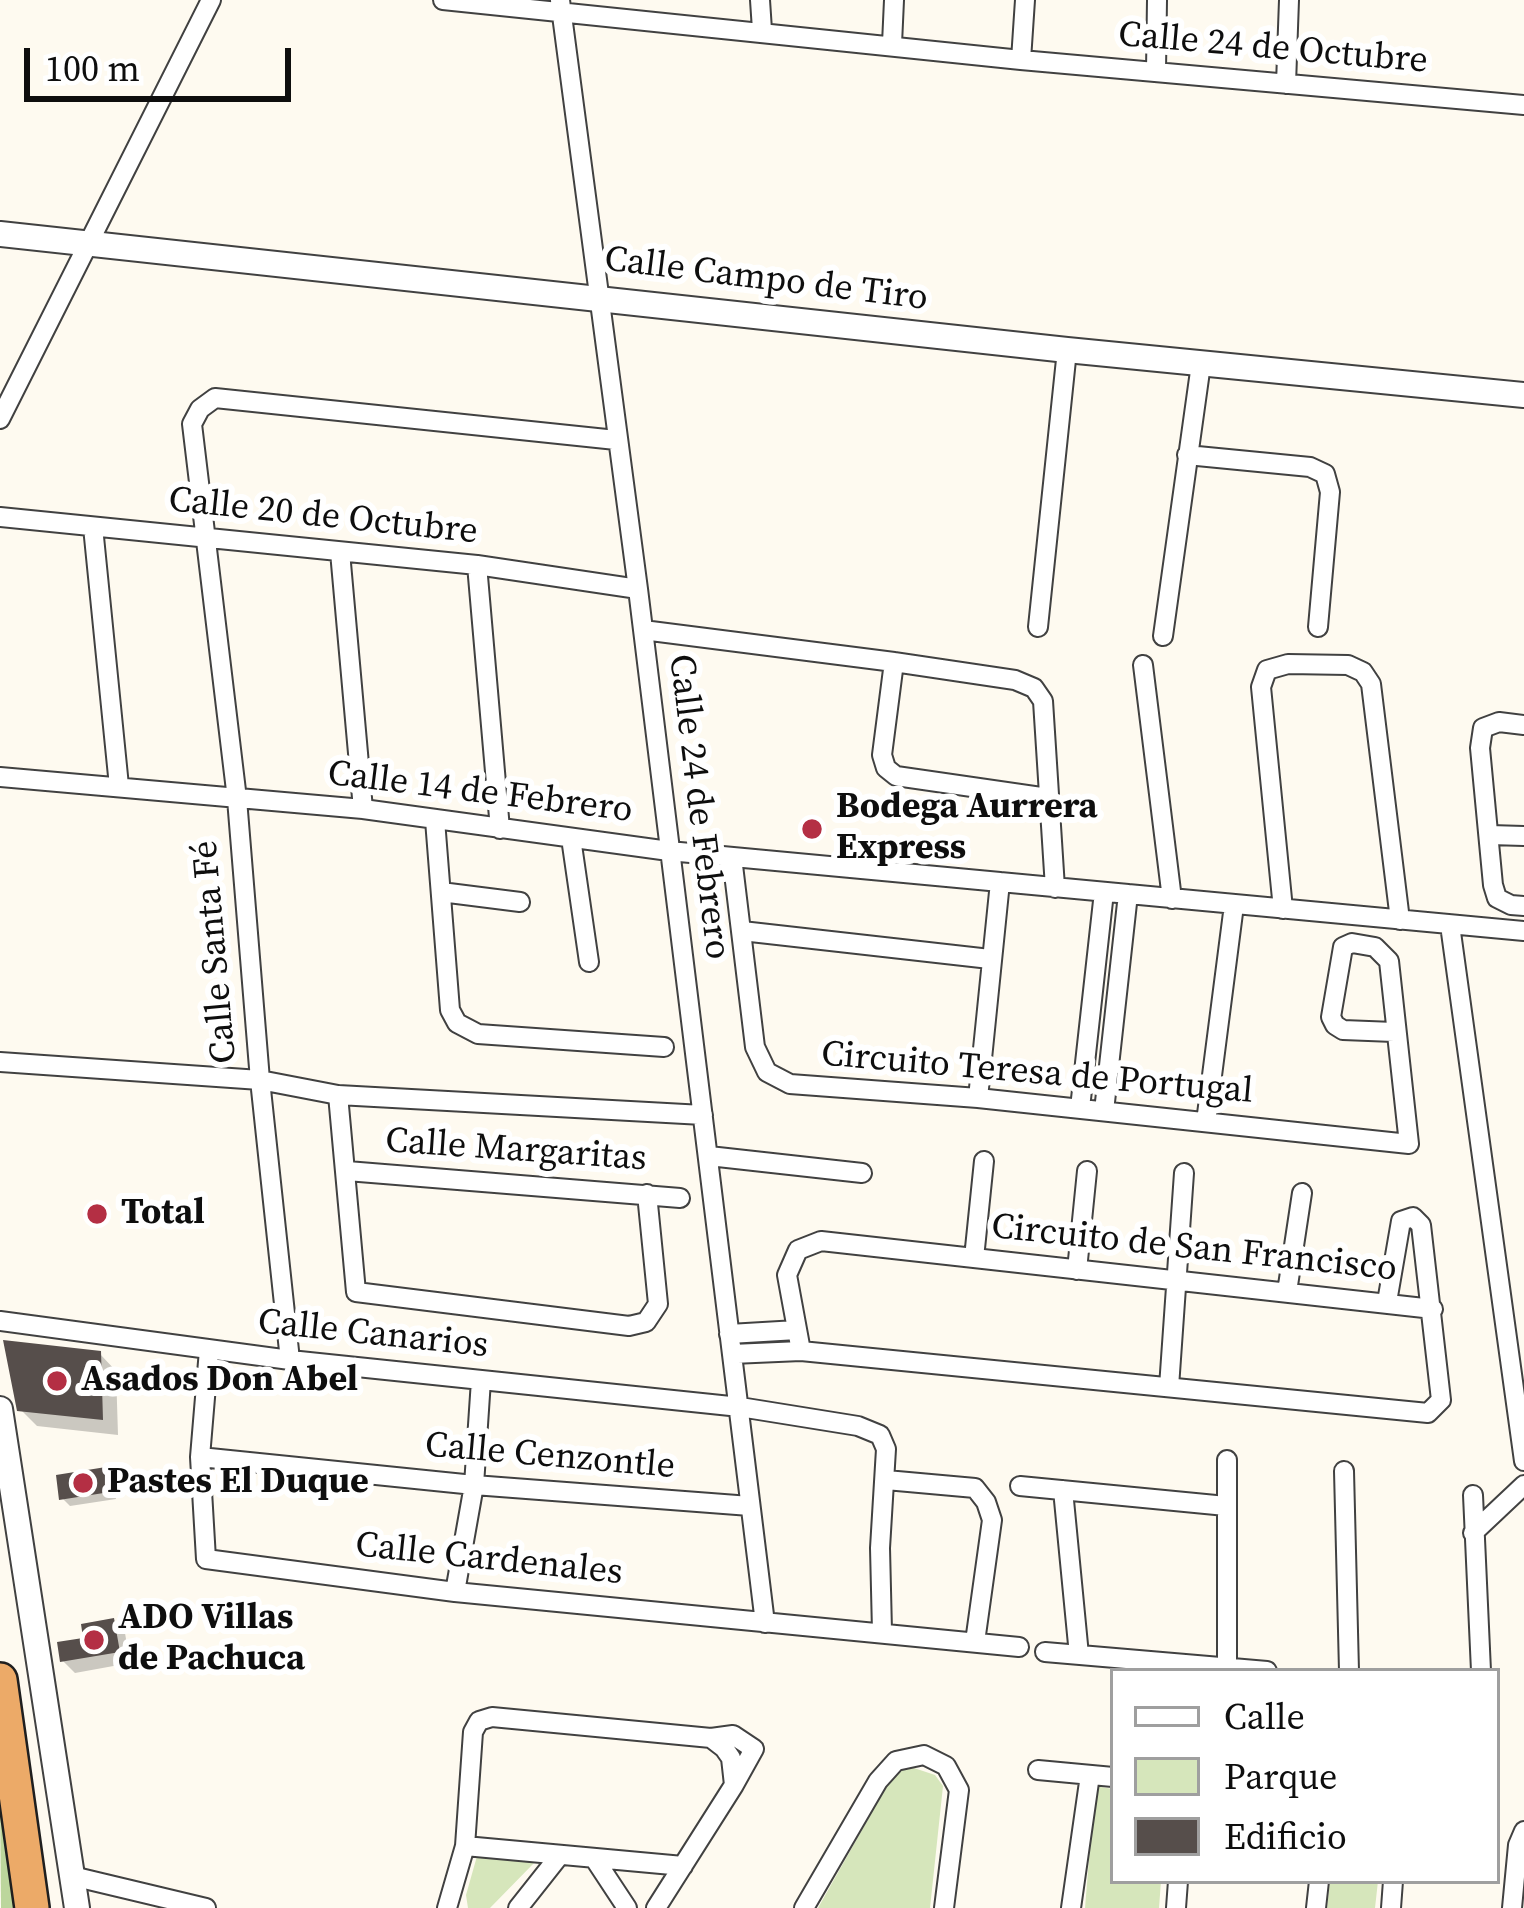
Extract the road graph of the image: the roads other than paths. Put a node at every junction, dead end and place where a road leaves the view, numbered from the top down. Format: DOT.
graph roads {
  1 [pos="211,0"];
  2 [pos="443,0"];
  3 [pos="760,0"];
  4 [pos="894,0"];
  5 [pos="1025,0"];
  6 [pos="1157,0"];
  7 [pos="1289,0"];
  8 [pos="561,6"];
  9 [pos="762,30"];
  10 [pos="892,44"];
  11 [pos="1021,60"];
  12 [pos="1156,71"];
  13 [pos="1286,84"];
  14 [pos="1524,105"];
  15 [pos="0,234"];
  16 [pos="88,243"];
  17 [pos="598,297"];
  18 [pos="1067,350"];
  19 [pos="1201,364"];
  20 [pos="1524,395"];
  21 [pos="0,419"];
  22 [pos="616,440"];
  23 [pos="1187,454"];
  24 [pos="0,518"];
  25 [pos="93,527"];
  26 [pos="208,539"];
  27 [pos="340,552"];
  28 [pos="477,565"];
  29 [pos="638,589"];
  30 [pos="1038,627"];
  31 [pos="1318,627"];
  32 [pos="643,631"];
  33 [pos="1163,636"];
  34 [pos="894,662"];
  35 [pos="1143,665"];
  36 [pos="1524,725"];
  37 [pos="0,777"];
  38 [pos="119,786"];
  39 [pos="1048,798"];
  40 [pos="237,799"];
  41 [pos="363,809"];
  42 [pos="436,820"];
  43 [pos="500,829"];
  44 [pos="1490,836"];
  45 [pos="1524,836"];
  46 [pos="571,838"];
  47 [pos="669,851"];
  48 [pos="732,856"];
  49 [pos="1000,882"];
  50 [pos="1055,888"];
  51 [pos="441,892"];
  52 [pos="1104,892"];
  53 [pos="1128,894"];
  54 [pos="1172,899"];
  55 [pos="520,902"];
  56 [pos="1234,905"];
  57 [pos="1524,906"];
  58 [pos="1283,909"];
  59 [pos="1400,920"];
  60 [pos="1450,925"];
  61 [pos="742,931"];
  62 [pos="1524,932"];
  63 [pos="990,959"];
  64 [pos="589,962"];
  65 [pos="1394,1033"];
  66 [pos="664,1047"];
  67 [pos="0,1062"];
  68 [pos="260,1080"];
  69 [pos="338,1095"];
  70 [pos="978,1098"];
  71 [pos="1080,1108"];
  72 [pos="1104,1112"];
  73 [pos="703,1115"];
  74 [pos="1206,1122"];
  75 [pos="709,1156"];
  76 [pos="984,1161"];
  77 [pos="347,1171"];
  78 [pos="1087,1171"];
  79 [pos="862,1173"];
  80 [pos="1184,1173"];
  81 [pos="1302,1193"];
  82 [pos="646,1194"];
  83 [pos="680,1198"];
  84 [pos="974,1258"];
  85 [pos="1077,1270"];
  86 [pos="1179,1282"];
  87 [pos="1287,1292"];
  88 [pos="1387,1302"];
  89 [pos="1433,1309"];
  90 [pos="0,1321"];
  91 [pos="797,1330"];
  92 [pos="730,1344"];
  93 [pos="209,1350"];
  94 [pos="801,1351"];
  95 [pos="290,1360"];
  96 [pos="481,1380"];
  97 [pos="1169,1387"];
  98 [pos="740,1407"];
  99 [pos="0,1409"];
  100 [pos="200,1457"];
  101 [pos="1227,1460"];
  102 [pos="1524,1461"];
  103 [pos="1344,1471"];
  104 [pos="886,1480"];
  105 [pos="474,1485"];
  106 [pos="1524,1485"];
  107 [pos="1020,1486"];
  108 [pos="1063,1490"];
  109 [pos="1473,1495"];
  110 [pos="750,1506"];
  111 [pos="1226,1506"];
  112 [pos="1473,1533"];
  113 [pos="454,1592"];
  114 [pos="765,1623"];
  115 [pos="882,1631"];
  116 [pos="975,1642"];
  117 [pos="1018,1647"];
  118 [pos="1045,1652"];
  119 [pos="1079,1655"];
  120 [pos="1216,1668"];
  121 [pos="1227,1668"];
  122 [pos="1349,1668"];
  123 [pos="1481,1668"];
  124 [pos="0,1680"];
  125 [pos="1038,1770"];
  126 [pos="1090,1774"];
  127 [pos="1110,1777"];
  128 [pos="1524,1831"];
  129 [pos="465,1846"];
  130 [pos="560,1855"];
  131 [pos="594,1858"];
  132 [pos="683,1866"];
  133 [pos="72,1876"];
  134 [pos="32,1908"];
  135 [pos="77,1908"];
  136 [pos="206,1908"];
  137 [pos="447,1908"];
  138 [pos="518,1908"];
  139 [pos="626,1908"];
  140 [pos="656,1908"];
  141 [pos="805,1908"];
  142 [pos="944,1908"];
  143 [pos="1071,1908"];
  144 [pos="1512,1908"];
  1 -- 16 [label="street"];
  2 -- 8 [label="street, Calle 24 de Octubre"];
  3 -- 9 [label="street"];
  4 -- 10 [label="street"];
  5 -- 11 [label="street"];
  6 -- 12 [label="street"];
  7 -- 13 [label="street"];
  8 -- 9 [label="street, Calle 24 de Octubre"];
  8 -- 17 [label="street, Calle 24 de Febrero"];
  9 -- 10 [label="street, Calle 24 de Octubre"];
  10 -- 11 [label="street, Calle 24 de Octubre"];
  11 -- 12 [label="street, Calle 24 de Octubre"];
  12 -- 13 [label="street, Calle 24 de Octubre"];
  13 -- 14 [label="street, Calle 24 de Octubre"];
  15 -- 16 [label="street, Calle Campo de Tiro"];
  16 -- 17 [label="street, Calle Campo de Tiro"];
  16 -- 21 [label="street"];
  17 -- 18 [label="street, Calle Campo de Tiro"];
  17 -- 22 [label="street, Calle 24 de Febrero"];
  18 -- 19 [label="street, Calle Campo de Tiro"];
  18 -- 30 [label="street"];
  19 -- 20 [label="street, Calle Campo de Tiro"];
  19 -- 23 [label="street"];
  22 -- 26 [label="street, Calle Santa Fé"];
  22 -- 29 [label="street, Calle 24 de Febrero"];
  23 -- 31 [label="street"];
  23 -- 33 [label="street"];
  24 -- 25 [label="street, Calle 20 de Octubre"];
  25 -- 26 [label="street, Calle 20 de Octubre"];
  25 -- 38 [label="street"];
  26 -- 27 [label="street, Calle 20 de Octubre"];
  26 -- 40 [label="street, Calle Santa Fé"];
  27 -- 28 [label="street, Calle 20 de Octubre"];
  27 -- 41 [label="street"];
  28 -- 29 [label="street, Calle 20 de Octubre"];
  28 -- 43 [label="street"];
  29 -- 32 [label="street, Calle 24 de Febrero"];
  32 -- 34 [label="street"];
  32 -- 47 [label="street, Calle 24 de Febrero"];
  34 -- 39 [label="street"];
  34 -- 39 [label="street"];
  35 -- 54 [label="street"];
  36 -- 44 [label="street"];
  37 -- 38 [label="street, Calle 14 de Febrero"];
  38 -- 40 [label="street, Calle 14 de Febrero"];
  39 -- 50 [label="street"];
  40 -- 41 [label="street, Calle 14 de Febrero"];
  40 -- 68 [label="street, Calle Santa Fé"];
  41 -- 42 [label="street, Calle 14 de Febrero"];
  42 -- 43 [label="street, Calle 14 de Febrero"];
  42 -- 51 [label="street"];
  43 -- 46 [label="street, Calle 14 de Febrero"];
  44 -- 45 [label="street"];
  44 -- 57 [label="street"];
  46 -- 47 [label="street, Calle 14 de Febrero"];
  46 -- 64 [label="street"];
  47 -- 48 [label="street, Calle 14 de Febrero"];
  47 -- 73 [label="street, Calle 24 de Febrero"];
  48 -- 49 [label="street, Calle 14 de Febrero"];
  48 -- 61 [label="street, Circuito Teresa de Portugal"];
  49 -- 50 [label="street, Calle 14 de Febrero"];
  49 -- 63 [label="street"];
  50 -- 52 [label="street, Calle 14 de Febrero"];
  51 -- 55 [label="street"];
  51 -- 66 [label="street"];
  52 -- 53 [label="street, Calle 14 de Febrero"];
  52 -- 71 [label="street"];
  53 -- 54 [label="street, Calle 14 de Febrero"];
  53 -- 72 [label="street"];
  54 -- 56 [label="street, Calle 14 de Febrero"];
  56 -- 58 [label="street, Calle 14 de Febrero"];
  56 -- 74 [label="street"];
  58 -- 59 [label="street, Calle 14 de Febrero"];
  58 -- 59 [label="street"];
  59 -- 60 [label="street, Calle 14 de Febrero"];
  60 -- 62 [label="street, Calle 14 de Febrero"];
  60 -- 102 [label="street"];
  61 -- 63 [label="street"];
  61 -- 70 [label="street, Circuito Teresa de Portugal"];
  63 -- 70 [label="street"];
  65 -- 65 [label="street, Circuito Teresa de Portugal"];
  65 -- 74 [label="street, Circuito Teresa de Portugal"];
  67 -- 68 [label="street"];
  68 -- 69 [label="street"];
  68 -- 95 [label="street, Calle Santa Fé"];
  69 -- 73 [label="street"];
  69 -- 77 [label="street"];
  70 -- 71 [label="street, Circuito Teresa de Portugal"];
  71 -- 72 [label="street, Circuito Teresa de Portugal"];
  72 -- 74 [label="street, Circuito Teresa de Portugal"];
  73 -- 75 [label="street, Calle 24 de Febrero"];
  75 -- 79 [label="street"];
  75 -- 92 [label="street, Calle 24 de Febrero"];
  76 -- 84 [label="street"];
  77 -- 82 [label="street, Calle Margaritas"];
  77 -- 82 [label="street"];
  78 -- 85 [label="street"];
  80 -- 86 [label="street"];
  81 -- 87 [label="street"];
  82 -- 83 [label="street, Calle Margaritas"];
  84 -- 85 [label="street, Circuito de San Francisco"];
  84 -- 91 [label="street, Circuito de San Francisco"];
  85 -- 86 [label="street, Circuito de San Francisco"];
  86 -- 87 [label="street, Circuito de San Francisco"];
  86 -- 97 [label="street"];
  87 -- 88 [label="street, Circuito de San Francisco"];
  88 -- 89 [label="street, Circuito de San Francisco"];
  88 -- 89 [label="street"];
  89 -- 97 [label="street, Circuito de San Francisco"];
  90 -- 93 [label="street, Calle Canarios"];
  91 -- 92 [label="street"];
  91 -- 94 [label="street, Circuito de San Francisco"];
  92 -- 94 [label="street, Circuito de San Francisco"];
  92 -- 98 [label="street, Calle 24 de Febrero"];
  93 -- 95 [label="street, Calle Canarios"];
  93 -- 100 [label="street"];
  94 -- 97 [label="street, Circuito de San Francisco"];
  95 -- 96 [label="street, Calle Canarios"];
  96 -- 98 [label="street, Calle Canarios"];
  96 -- 105 [label="street"];
  98 -- 104 [label="street, Calle Canarios"];
  98 -- 110 [label="street, Calle 24 de Febrero"];
  99 -- 133 [label="street"];
  100 -- 105 [label="street, Calle Cenzontle"];
  100 -- 113 [label="street, Calle Cardenales"];
  101 -- 111 [label="street"];
  103 -- 122 [label="street"];
  104 -- 115 [label="street"];
  104 -- 116 [label="street"];
  105 -- 110 [label="street, Calle Cenzontle"];
  105 -- 113 [label="street"];
  106 -- 112 [label="street"];
  107 -- 108 [label="street"];
  108 -- 111 [label="street"];
  108 -- 119 [label="street"];
  109 -- 112 [label="street"];
  110 -- 114 [label="street, Calle 24 de Febrero"];
  111 -- 121 [label="street"];
  112 -- 123 [label="street"];
  113 -- 114 [label="street, Calle Cardenales"];
  114 -- 115 [label="street, Calle Cardenales"];
  115 -- 116 [label="street, Calle Cardenales"];
  116 -- 117 [label="street, Calle Cardenales"];
  118 -- 119 [label="street"];
  119 -- 120 [label="street"];
  124 -- 134 [label="highway"];
  125 -- 126 [label="street"];
  126 -- 127 [label="street"];
  126 -- 143 [label="street"];
  128 -- 144 [label="street"];
  129 -- 130 [label="street"];
  129 -- 132 [label="street"];
  129 -- 137 [label="street"];
  130 -- 131 [label="street"];
  130 -- 138 [label="street"];
  131 -- 132 [label="street"];
  131 -- 139 [label="street"];
  132 -- 140 [label="street"];
  133 -- 135 [label="street"];
  133 -- 136 [label="street"];
  141 -- 142 [label="street"];
}
